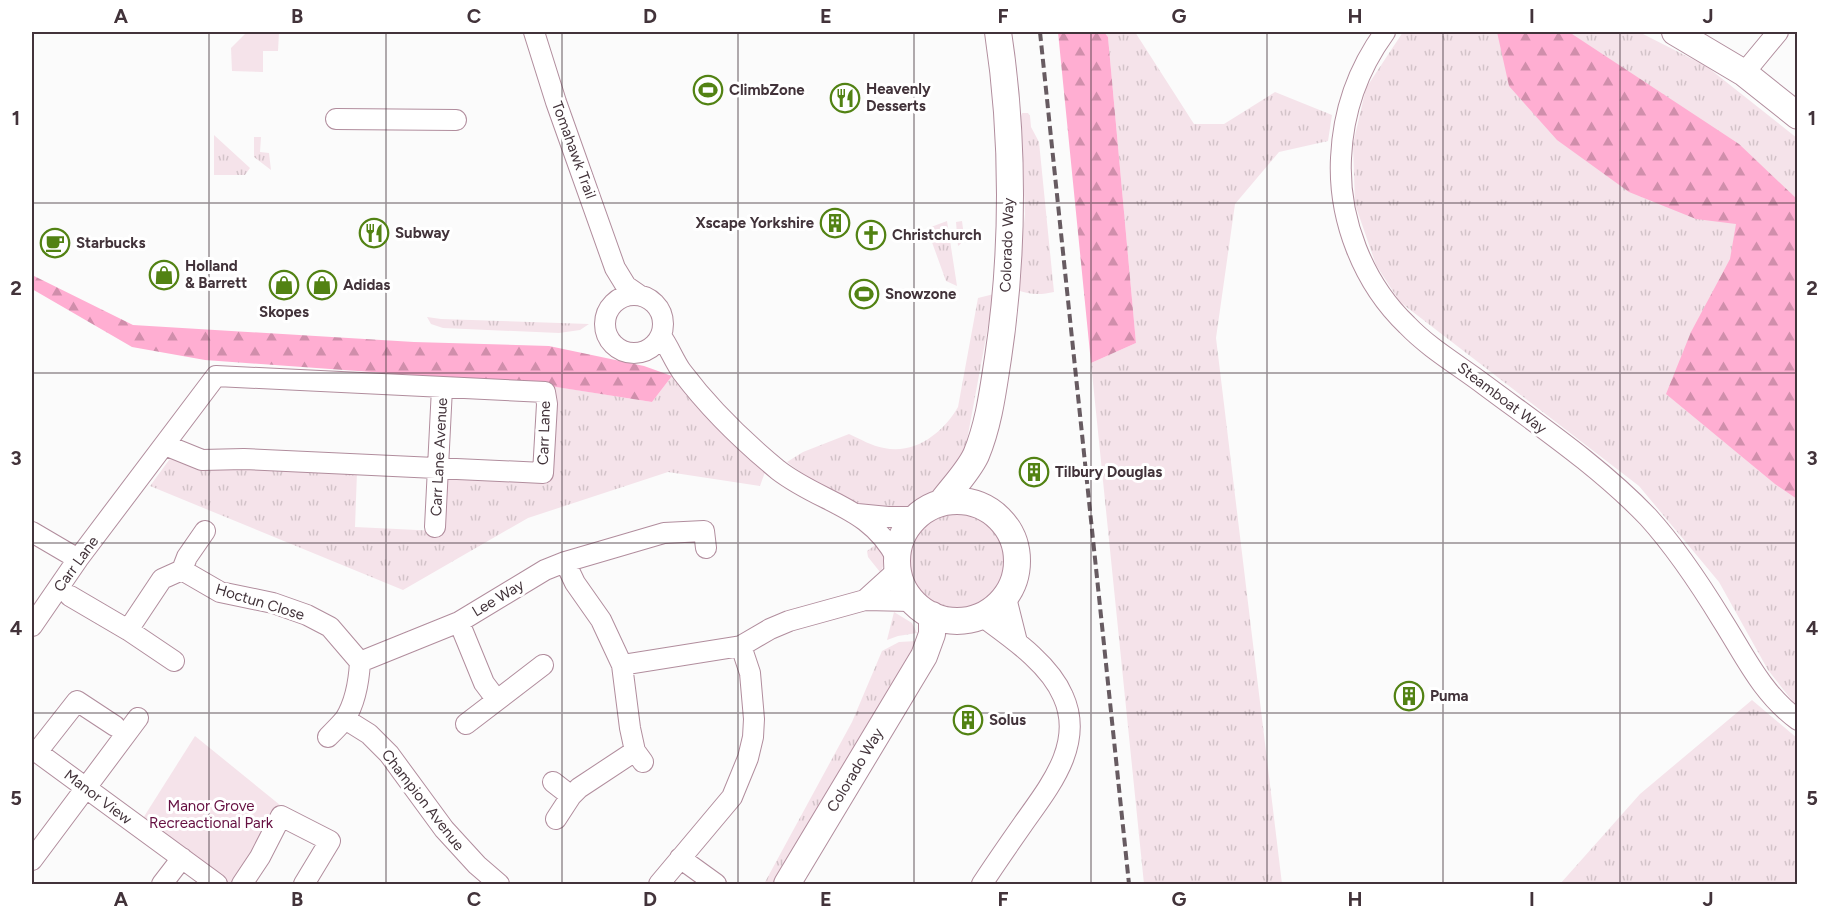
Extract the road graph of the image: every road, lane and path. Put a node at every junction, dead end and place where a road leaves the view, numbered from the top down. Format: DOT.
graph roads {
  1 [pos="534,32"];
  2 [pos="998,32"];
  3 [pos="1385,32"];
  4 [pos="1675,32"];
  5 [pos="1778,32"];
  6 [pos="1744,73"];
  7 [pos="1797,116"];
  8 [pos="336,119"];
  9 [pos="456,120"];
  10 [pos="615,268"];
  11 [pos="639,295"];
  12 [pos="609,308"];
  13 [pos="661,336"];
  14 [pos="644,352"];
  15 [pos="680,370"];
  16 [pos="442,388"];
  17 [pos="165,445"];
  18 [pos="975,456"];
  19 [pos="439,468"];
  20 [pos="941,502"];
  21 [pos="985,507"];
  22 [pos="857,514"];
  23 [pos="915,517"];
  24 [pos="435,527"];
  25 [pos="205,531"];
  26 [pos="32,532"];
  27 [pos="706,548"];
  28 [pos="78,559"];
  29 [pos="566,562"];
  30 [pos="897,565"];
  31 [pos="182,570"];
  32 [pos="70,596"];
  33 [pos="1006,598"];
  34 [pos="865,600"];
  35 [pos="921,608"];
  36 [pos="978,618"];
  37 [pos="459,622"];
  38 [pos="32,626"];
  39 [pos="128,630"];
  40 [pos="1017,642"];
  41 [pos="741,646"];
  42 [pos="924,657"];
  43 [pos="174,661"];
  44 [pos="360,662"];
  45 [pos="543,665"];
  46 [pos="622,665"];
  47 [pos="496,699"];
  48 [pos="138,718"];
  49 [pos="345,718"];
  50 [pos="1797,720"];
  51 [pos="466,724"];
  52 [pos="115,726"];
  53 [pos="328,737"];
  54 [pos="553,782"];
  55 [pos="86,788"];
  56 [pos="571,796"];
  57 [pos="556,819"];
  58 [pos="182,858"];
  59 [pos="680,858"];
  60 [pos="32,860"];
  61 [pos="162,885"];
  62 [pos="217,885"];
  63 [pos="242,885"];
  64 [pos="304,885"];
  65 [pos="499,885"];
  66 [pos="659,885"];
  67 [pos="716,885"];
  68 [pos="787,885"];
  69 [pos="982,885"];
  1 -- 10 [label="street, Tomahawk Trail"];
  2 -- 18 [label="main road, Colorado Way"];
  3 -- 50 [label="street, Steamboat Way"];
  4 -- 6 [label="main road"];
  5 -- 6 [label="street"];
  6 -- 7 [label="main road"];
  8 -- 9 [label="street"];
  10 -- 11 [label="street, Tomahawk Trail"];
  10 -- 12 [label="street, Tomahawk Trail"];
  11 -- 12 [label="street"];
  11 -- 13 [label="street, Tomahawk Trail"];
  12 -- 14 [label="street, Tomahawk Trail"];
  13 -- 14 [label="street"];
  13 -- 15 [label="street, Tomahawk Trail"];
  14 -- 15 [label="street, Tomahawk Trail"];
  15 -- 22 [label="street, Tomahawk Trail"];
  16 -- 17 [label="street, Carr Lane"];
  16 -- 19 [label="street, Carr Lane Avenue"];
  16 -- 19 [label="street, Carr Lane"];
  17 -- 19 [label="street, Carr Lane"];
  17 -- 28 [label="street, Carr Lane"];
  18 -- 20 [label="main road, Colorado Way"];
  18 -- 21 [label="main road, Colorado Way"];
  19 -- 24 [label="street, Carr Lane Avenue"];
  20 -- 21 [label="main road"];
  20 -- 23 [label="main road"];
  21 -- 33 [label="main road"];
  22 -- 23 [label="street, Tomahawk Trail"];
  22 -- 30 [label="street, Tomahawk Trail"];
  23 -- 30 [label="main road"];
  25 -- 31 [label="street"];
  26 -- 28 [label="street"];
  27 -- 29 [label="street, Lee Way"];
  28 -- 38 [label="street, Carr Lane"];
  29 -- 37 [label="street, Lee Way"];
  29 -- 46 [label="street"];
  30 -- 34 [label="street"];
  30 -- 35 [label="main road"];
  31 -- 39 [label="street"];
  31 -- 44 [label="street, Hoctun Close"];
  32 -- 39 [label="street"];
  33 -- 36 [label="main road"];
  33 -- 40 [label="street"];
  34 -- 35 [label="street"];
  34 -- 41 [label="street"];
  35 -- 36 [label="main road"];
  35 -- 42 [label="main road, Colorado Way"];
  36 -- 40 [label="street"];
  36 -- 42 [label="main road, Colorado Way"];
  37 -- 44 [label="street, Lee Way"];
  37 -- 47 [label="street"];
  39 -- 43 [label="street"];
  40 -- 69 [label="street"];
  41 -- 46 [label="street"];
  41 -- 59 [label="street"];
  42 -- 68 [label="main road, Colorado Way"];
  44 -- 49 [label="street"];
  45 -- 47 [label="street"];
  46 -- 56 [label="street"];
  47 -- 51 [label="street"];
  48 -- 55 [label="street"];
  49 -- 53 [label="street"];
  49 -- 65 [label="street, Champion Avenue"];
  52 -- 55 [label="street, Manor View"];
  54 -- 56 [label="street"];
  55 -- 58 [label="street, Manor View"];
  55 -- 60 [label="street"];
  56 -- 57 [label="street"];
  58 -- 61 [label="street"];
  58 -- 62 [label="street, Manor View"];
  59 -- 66 [label="street"];
  59 -- 67 [label="street"];
  63 -- 64 [label="street"];
}
